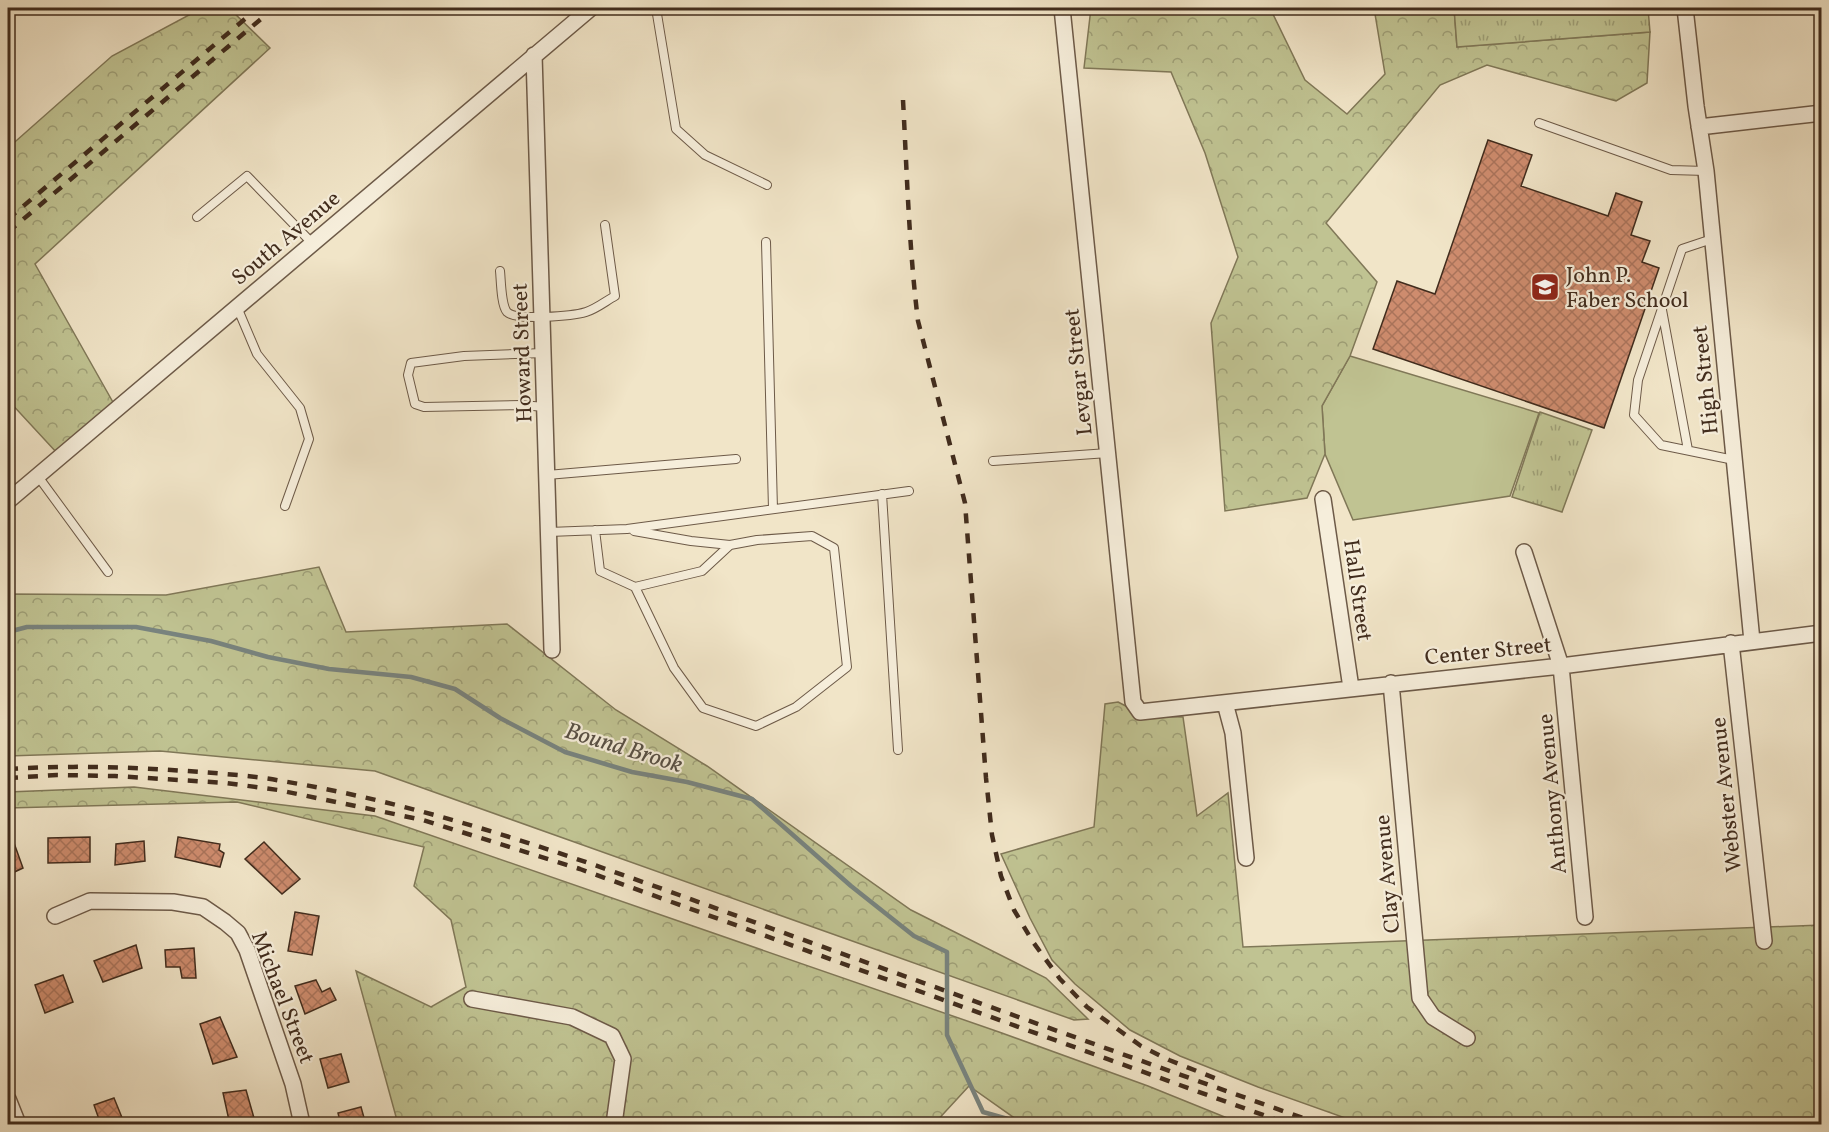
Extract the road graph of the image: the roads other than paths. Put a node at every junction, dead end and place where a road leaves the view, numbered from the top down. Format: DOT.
graph roads {
  1 [pos="591,8"];
  2 [pos="656,8"];
  3 [pos="1062,8"];
  4 [pos="1685,8"];
  5 [pos="534,55"];
  6 [pos="1821,113"];
  7 [pos="1539,123"];
  8 [pos="1699,127"];
  9 [pos="1706,171"];
  10 [pos="767,185"];
  11 [pos="197,217"];
  12 [pos="605,225"];
  13 [pos="1712,239"];
  14 [pos="766,242"];
  15 [pos="312,243"];
  16 [pos="500,270"];
  17 [pos="237,307"];
  18 [pos="1662,309"];
  19 [pos="542,317"];
  20 [pos="544,353"];
  21 [pos="545,407"];
  22 [pos="1688,450"];
  23 [pos="1108,453"];
  24 [pos="736,459"];
  25 [pos="1734,460"];
  26 [pos="993,461"];
  27 [pos="37,475"];
  28 [pos="547,475"];
  29 [pos="909,491"];
  30 [pos="882,494"];
  31 [pos="1323,499"];
  32 [pos="8,501"];
  33 [pos="285,506"];
  34 [pos="773,509"];
  35 [pos="596,530"];
  36 [pos="627,530"];
  37 [pos="549,532"];
  38 [pos="730,545"];
  39 [pos="1524,552"];
  40 [pos="108,572"];
  41 [pos="635,587"];
  42 [pos="1821,633"];
  43 [pos="1752,641"];
  44 [pos="1731,643"];
  45 [pos="552,650"];
  46 [pos="1561,666"];
  47 [pos="1391,683"];
  48 [pos="1351,688"];
  49 [pos="1225,702"];
  50 [pos="1159,710"];
  51 [pos="898,750"];
  52 [pos="1246,858"];
  53 [pos="55,916"];
  54 [pos="1586,917"];
  55 [pos="1764,941"];
  56 [pos="472,999"];
  57 [pos="1467,1038"];
  58 [pos="8,1099"];
  59 [pos="18,1125"];
  60 [pos="302,1125"];
  61 [pos="614,1125"];
  1 -- 5 [label="street, South Avenue"];
  2 -- 10 [label="lane"];
  3 -- 23 [label="street, Levgar Street"];
  4 -- 8 [label="street, High Street"];
  5 -- 15 [label="street, South Avenue"];
  5 -- 19 [label="street, Howard Street"];
  6 -- 8 [label="street"];
  7 -- 9 [label="lane"];
  8 -- 9 [label="street, High Street"];
  9 -- 13 [label="street, High Street"];
  11 -- 15 [label="lane"];
  12 -- 19 [label="lane"];
  13 -- 18 [label="lane"];
  13 -- 25 [label="street, High Street"];
  14 -- 34 [label="lane"];
  15 -- 17 [label="street, South Avenue"];
  16 -- 19 [label="lane"];
  17 -- 27 [label="street, South Avenue"];
  17 -- 33 [label="lane"];
  18 -- 22 [label="lane"];
  18 -- 22 [label="lane"];
  19 -- 20 [label="street, Howard Street"];
  20 -- 21 [label="street, Howard Street"];
  20 -- 21 [label="lane"];
  21 -- 28 [label="street, Howard Street"];
  22 -- 25 [label="lane"];
  23 -- 26 [label="lane"];
  23 -- 50 [label="street, Levgar Street"];
  24 -- 28 [label="lane"];
  25 -- 43 [label="street, High Street"];
  27 -- 32 [label="street, South Avenue"];
  27 -- 40 [label="lane"];
  28 -- 37 [label="street, Howard Street"];
  29 -- 30 [label="lane"];
  30 -- 34 [label="lane"];
  30 -- 51 [label="lane"];
  31 -- 48 [label="street, Hall Street"];
  34 -- 36 [label="lane"];
  35 -- 36 [label="lane"];
  35 -- 37 [label="lane"];
  35 -- 41 [label="lane"];
  36 -- 38 [label="lane"];
  37 -- 45 [label="street, Howard Street"];
  38 -- 41 [label="lane"];
  38 -- 41 [label="lane"];
  39 -- 46 [label="street, Anthony Avenue"];
  42 -- 43 [label="street, Center Street"];
  43 -- 44 [label="street, Center Street"];
  44 -- 46 [label="street, Center Street"];
  44 -- 55 [label="street, Webster Avenue"];
  46 -- 47 [label="street, Center Street"];
  46 -- 54 [label="street, Anthony Avenue"];
  47 -- 48 [label="street, Center Street"];
  47 -- 57 [label="street, Clay Avenue"];
  48 -- 49 [label="street, Center Street"];
  49 -- 50 [label="street, Center Street"];
  49 -- 52 [label="street"];
  53 -- 60 [label="street, Michael Street"];
  56 -- 61 [label="street"];
  58 -- 59 [label="street"];
}
